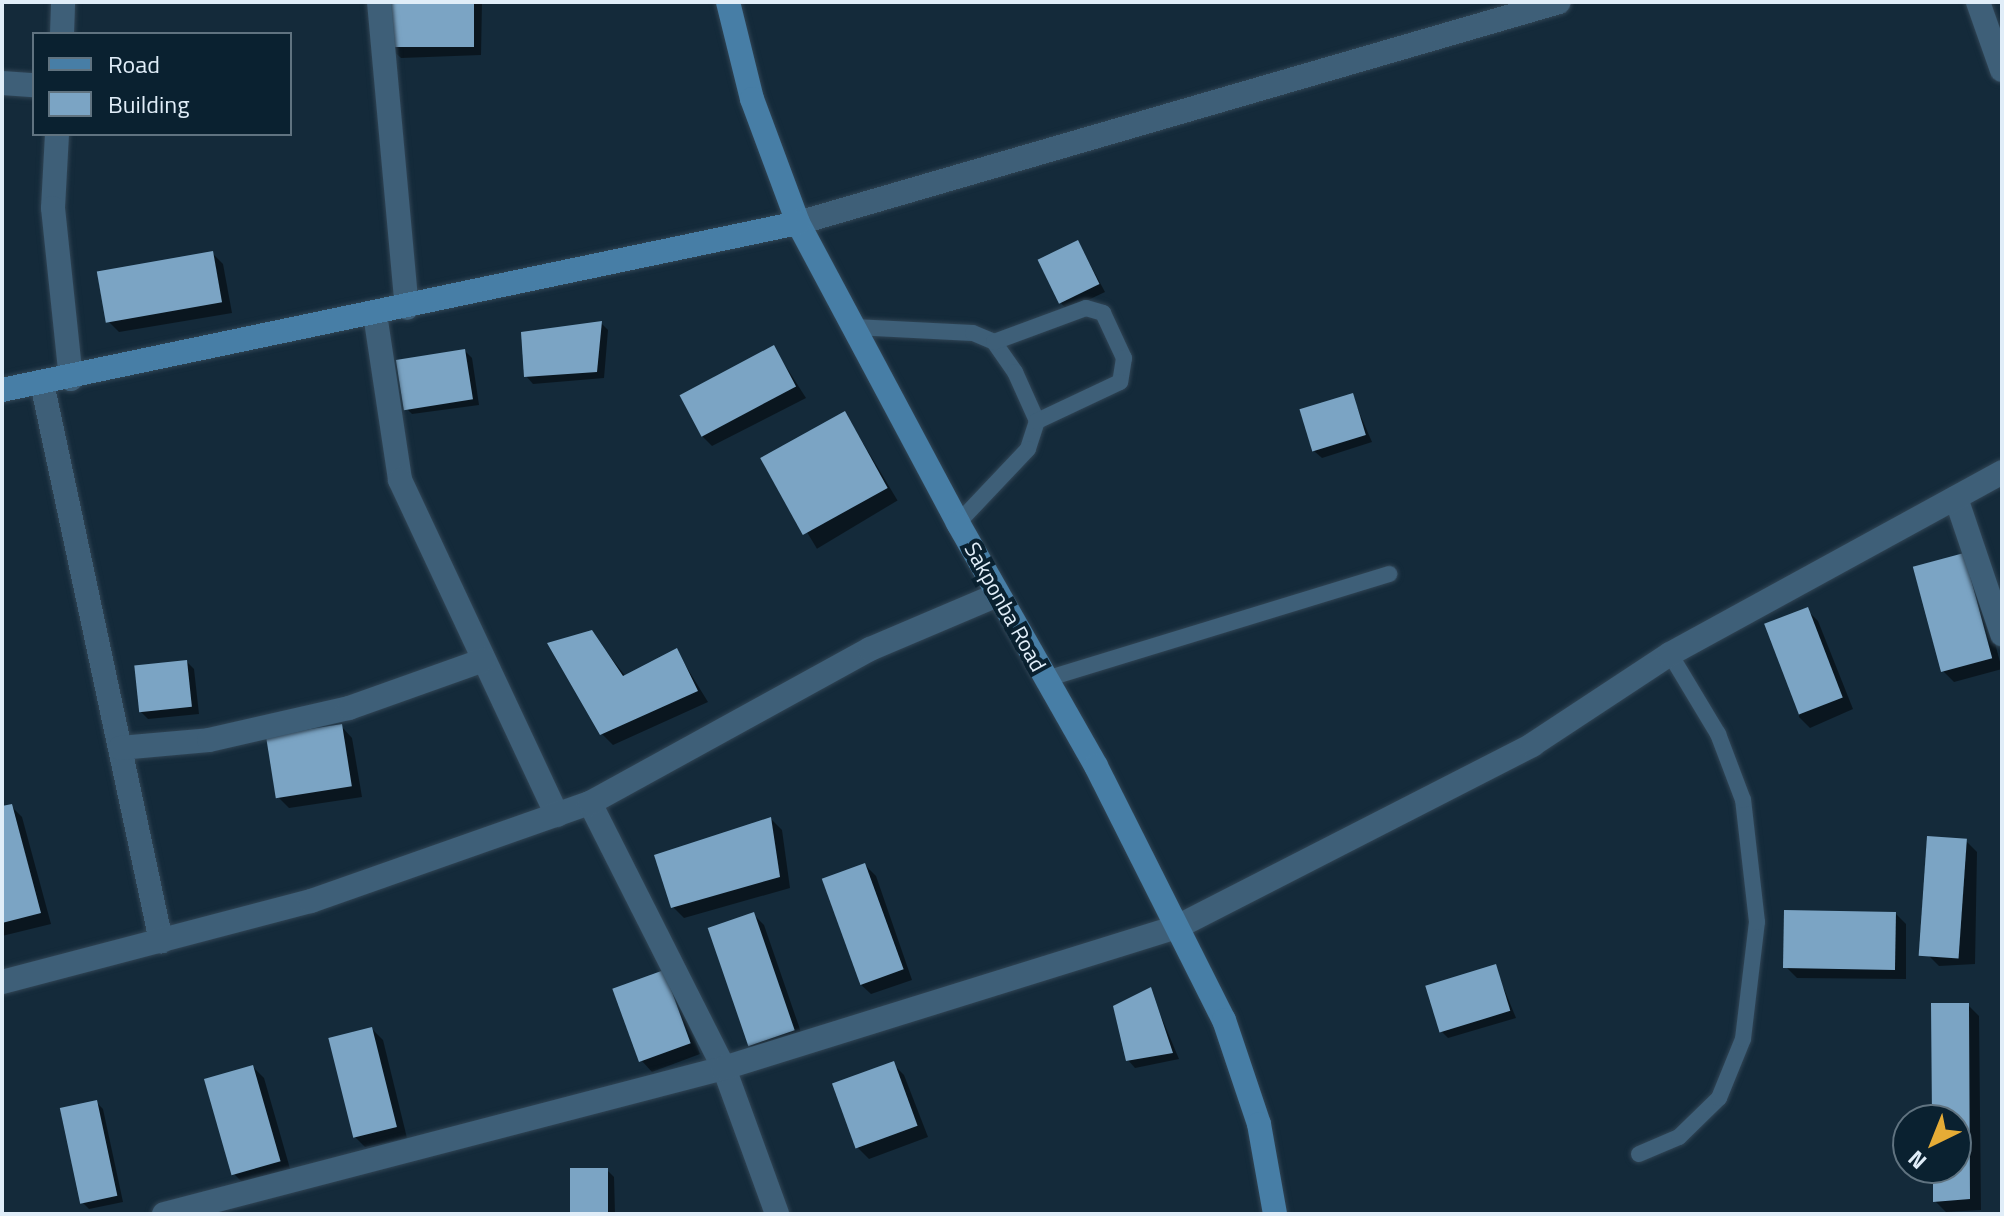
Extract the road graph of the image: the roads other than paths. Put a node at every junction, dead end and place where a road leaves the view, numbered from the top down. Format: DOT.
graph roads {
  1 [pos="63,2"];
  2 [pos="379,2"];
  3 [pos="728,2"];
  4 [pos="1559,2"];
  5 [pos="1978,2"];
  6 [pos="62,32"];
  7 [pos="2002,70"];
  8 [pos="2,83"];
  9 [pos="32,85"];
  10 [pos="57,136"];
  11 [pos="798,223"];
  12 [pos="407,308"];
  13 [pos="375,314"];
  14 [pos="854,327"];
  15 [pos="994,342"];
  16 [pos="71,379"];
  17 [pos="42,383"];
  18 [pos="2,390"];
  19 [pos="1037,421"];
  20 [pos="2002,472"];
  21 [pos="1956,498"];
  22 [pos="958,523"];
  23 [pos="1389,574"];
  24 [pos="997,595"];
  25 [pos="2002,634"];
  26 [pos="1670,654"];
  27 [pos="484,660"];
  28 [pos="1046,679"];
  29 [pos="120,748"];
  30 [pos="590,803"];
  31 [pos="557,815"];
  32 [pos="1179,926"];
  33 [pos="161,941"];
  34 [pos="2,982"];
  35 [pos="724,1068"];
  36 [pos="1639,1154"];
  37 [pos="164,1214"];
  38 [pos="777,1214"];
  39 [pos="1275,1214"];
  1 -- 6 [label="street"];
  2 -- 12 [label="street"];
  3 -- 11 [label="main road, Sakponba Road"];
  4 -- 11 [label="street"];
  5 -- 7 [label="street"];
  8 -- 9 [label="street"];
  10 -- 16 [label="street"];
  11 -- 12 [label="main road"];
  11 -- 14 [label="main road, Sakponba Road"];
  12 -- 13 [label="main road"];
  13 -- 16 [label="main road"];
  13 -- 27 [label="street"];
  14 -- 15 [label="lane"];
  14 -- 22 [label="main road, Sakponba Road"];
  15 -- 19 [label="lane"];
  15 -- 19 [label="lane"];
  16 -- 17 [label="main road"];
  17 -- 18 [label="main road"];
  17 -- 29 [label="street"];
  19 -- 22 [label="lane"];
  20 -- 21 [label="street"];
  21 -- 25 [label="street"];
  21 -- 26 [label="street"];
  22 -- 24 [label="main road, Sakponba Road"];
  23 -- 28 [label="lane"];
  24 -- 28 [label="main road, Sakponba Road"];
  24 -- 30 [label="street"];
  26 -- 32 [label="street"];
  26 -- 36 [label="lane"];
  27 -- 29 [label="street"];
  27 -- 31 [label="street"];
  28 -- 32 [label="main road, Sakponba Road"];
  29 -- 33 [label="street"];
  30 -- 31 [label="street"];
  30 -- 35 [label="street"];
  31 -- 33 [label="street"];
  32 -- 35 [label="street"];
  32 -- 39 [label="main road, Sakponba Road"];
  33 -- 34 [label="street"];
  35 -- 37 [label="street"];
  35 -- 38 [label="street"];
}
